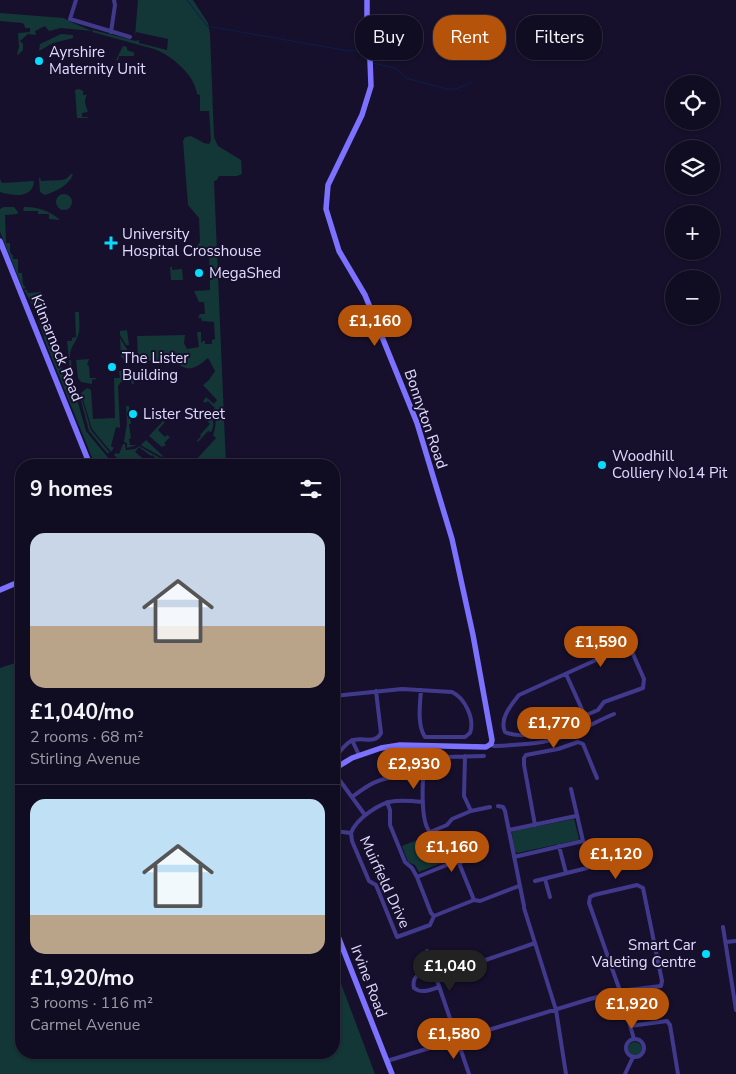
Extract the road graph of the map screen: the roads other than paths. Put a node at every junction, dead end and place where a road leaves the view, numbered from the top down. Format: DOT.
graph roads {
  1 [pos="76,0"];
  2 [pos="114,0"];
  3 [pos="367,0"];
  4 [pos="111,32"];
  5 [pos="130,37"];
  6 [pos="0,241"];
  7 [pos="88,459"];
  8 [pos="15,584"];
  9 [pos="0,590"];
  10 [pos="566,674"];
  11 [pos="421,690"];
  12 [pos="376,691"];
  13 [pos="340,695"];
  14 [pos="614,714"];
  15 [pos="584,716"];
  16 [pos="551,727"];
  17 [pos="555,739"];
  18 [pos="352,740"];
  19 [pos="491,744"];
  20 [pos="425,746"];
  21 [pos="340,751"];
  22 [pos="359,755"];
  23 [pos="446,756"];
  24 [pos="466,756"];
  25 [pos="484,756"];
  26 [pos="380,759"];
  27 [pos="340,766"];
  28 [pos="398,777"];
  29 [pos="385,778"];
  30 [pos="597,778"];
  31 [pos="340,781"];
  32 [pos="571,788"];
  33 [pos="352,797"];
  34 [pos="387,802"];
  35 [pos="423,802"];
  36 [pos="498,806"];
  37 [pos="490,807"];
  38 [pos="471,811"];
  39 [pos="365,816"];
  40 [pos="576,816"];
  41 [pos="535,825"];
  42 [pos="509,830"];
  43 [pos="340,832"];
  44 [pos="351,833"];
  45 [pos="559,846"];
  46 [pos="476,848"];
  47 [pos="487,851"];
  48 [pos="479,854"];
  49 [pos="514,856"];
  50 [pos="459,863"];
  51 [pos="587,868"];
  52 [pos="566,873"];
  53 [pos="417,877"];
  54 [pos="545,879"];
  55 [pos="535,881"];
  56 [pos="520,886"];
  57 [pos="550,897"];
  58 [pos="474,900"];
  59 [pos="434,916"];
  60 [pos="723,927"];
  61 [pos="340,941"];
  62 [pos="736,941"];
  63 [pos="726,942"];
  64 [pos="535,943"];
  65 [pos="427,951"];
  66 [pos="432,968"];
  67 [pos="436,977"];
  68 [pos="439,987"];
  69 [pos="620,991"];
  70 [pos="556,1010"];
  71 [pos="736,1010"];
  72 [pos="630,1026"];
  73 [pos="457,1039"];
  74 [pos="634,1039"];
  75 [pos="633,1057"];
  76 [pos="387,1061"];
  77 [pos="392,1074"];
  78 [pos="469,1074"];
  79 [pos="566,1074"];
  80 [pos="624,1074"];
  81 [pos="678,1074"];
  1 -- 4 [label="street"];
  2 -- 4 [label="street"];
  3 -- 19 [label="street, Bonnyton Road"];
  4 -- 5 [label="street"];
  6 -- 7 [label="street, Kilmarnock Road"];
  8 -- 9 [label="street"];
  10 -- 15 [label="street"];
  10 -- 15 [label="street"];
  10 -- 16 [label="street"];
  11 -- 11 [label="street"];
  11 -- 12 [label="street"];
  12 -- 13 [label="street"];
  12 -- 18 [label="street"];
  14 -- 17 [label="street"];
  15 -- 16 [label="street"];
  16 -- 17 [label="street"];
  17 -- 19 [label="street"];
  18 -- 21 [label="street"];
  18 -- 22 [label="street"];
  19 -- 20 [label="street"];
  20 -- 22 [label="street"];
  20 -- 35 [label="street"];
  22 -- 27 [label="street"];
  23 -- 24 [label="street"];
  24 -- 25 [label="street"];
  24 -- 38 [label="street"];
  26 -- 29 [label="street"];
  28 -- 29 [label="street"];
  29 -- 33 [label="street"];
  30 -- 41 [label="street"];
  31 -- 33 [label="street"];
  32 -- 40 [label="street"];
  33 -- 39 [label="street"];
  34 -- 35 [label="street"];
  34 -- 39 [label="street, Muirfield Drive"];
  34 -- 53 [label="street"];
  35 -- 38 [label="street"];
  36 -- 42 [label="street"];
  37 -- 38 [label="street"];
  39 -- 44 [label="street, Muirfield Drive"];
  40 -- 41 [label="street"];
  40 -- 45 [label="street"];
  41 -- 42 [label="street"];
  42 -- 49 [label="street"];
  43 -- 44 [label="street"];
  44 -- 59 [label="street, Muirfield Drive"];
  45 -- 49 [label="street"];
  45 -- 52 [label="street"];
  46 -- 48 [label="street"];
  47 -- 48 [label="street"];
  48 -- 50 [label="street"];
  49 -- 56 [label="street"];
  50 -- 53 [label="street"];
  50 -- 58 [label="street"];
  51 -- 52 [label="street"];
  52 -- 54 [label="street"];
  53 -- 59 [label="street"];
  54 -- 55 [label="street"];
  54 -- 57 [label="street"];
  56 -- 58 [label="street, Muirfield Drive"];
  56 -- 64 [label="street"];
  58 -- 59 [label="street, Muirfield Drive"];
  60 -- 63 [label="street"];
  61 -- 76 [label="street, Irvine Road"];
  62 -- 63 [label="street"];
  63 -- 71 [label="street"];
  64 -- 67 [label="street"];
  64 -- 70 [label="street"];
  65 -- 66 [label="street"];
  66 -- 67 [label="street"];
  66 -- 68 [label="street"];
  67 -- 68 [label="street"];
  68 -- 73 [label="street"];
  69 -- 69 [label="street"];
  69 -- 70 [label="street"];
  69 -- 72 [label="street"];
  70 -- 73 [label="street"];
  70 -- 79 [label="street"];
  72 -- 74 [label="street"];
  72 -- 81 [label="street"];
  73 -- 76 [label="street"];
  73 -- 78 [label="street"];
  74 -- 75 [label="street"];
  74 -- 75 [label="street"];
  75 -- 80 [label="street"];
  76 -- 77 [label="street, Irvine Road"];
}
